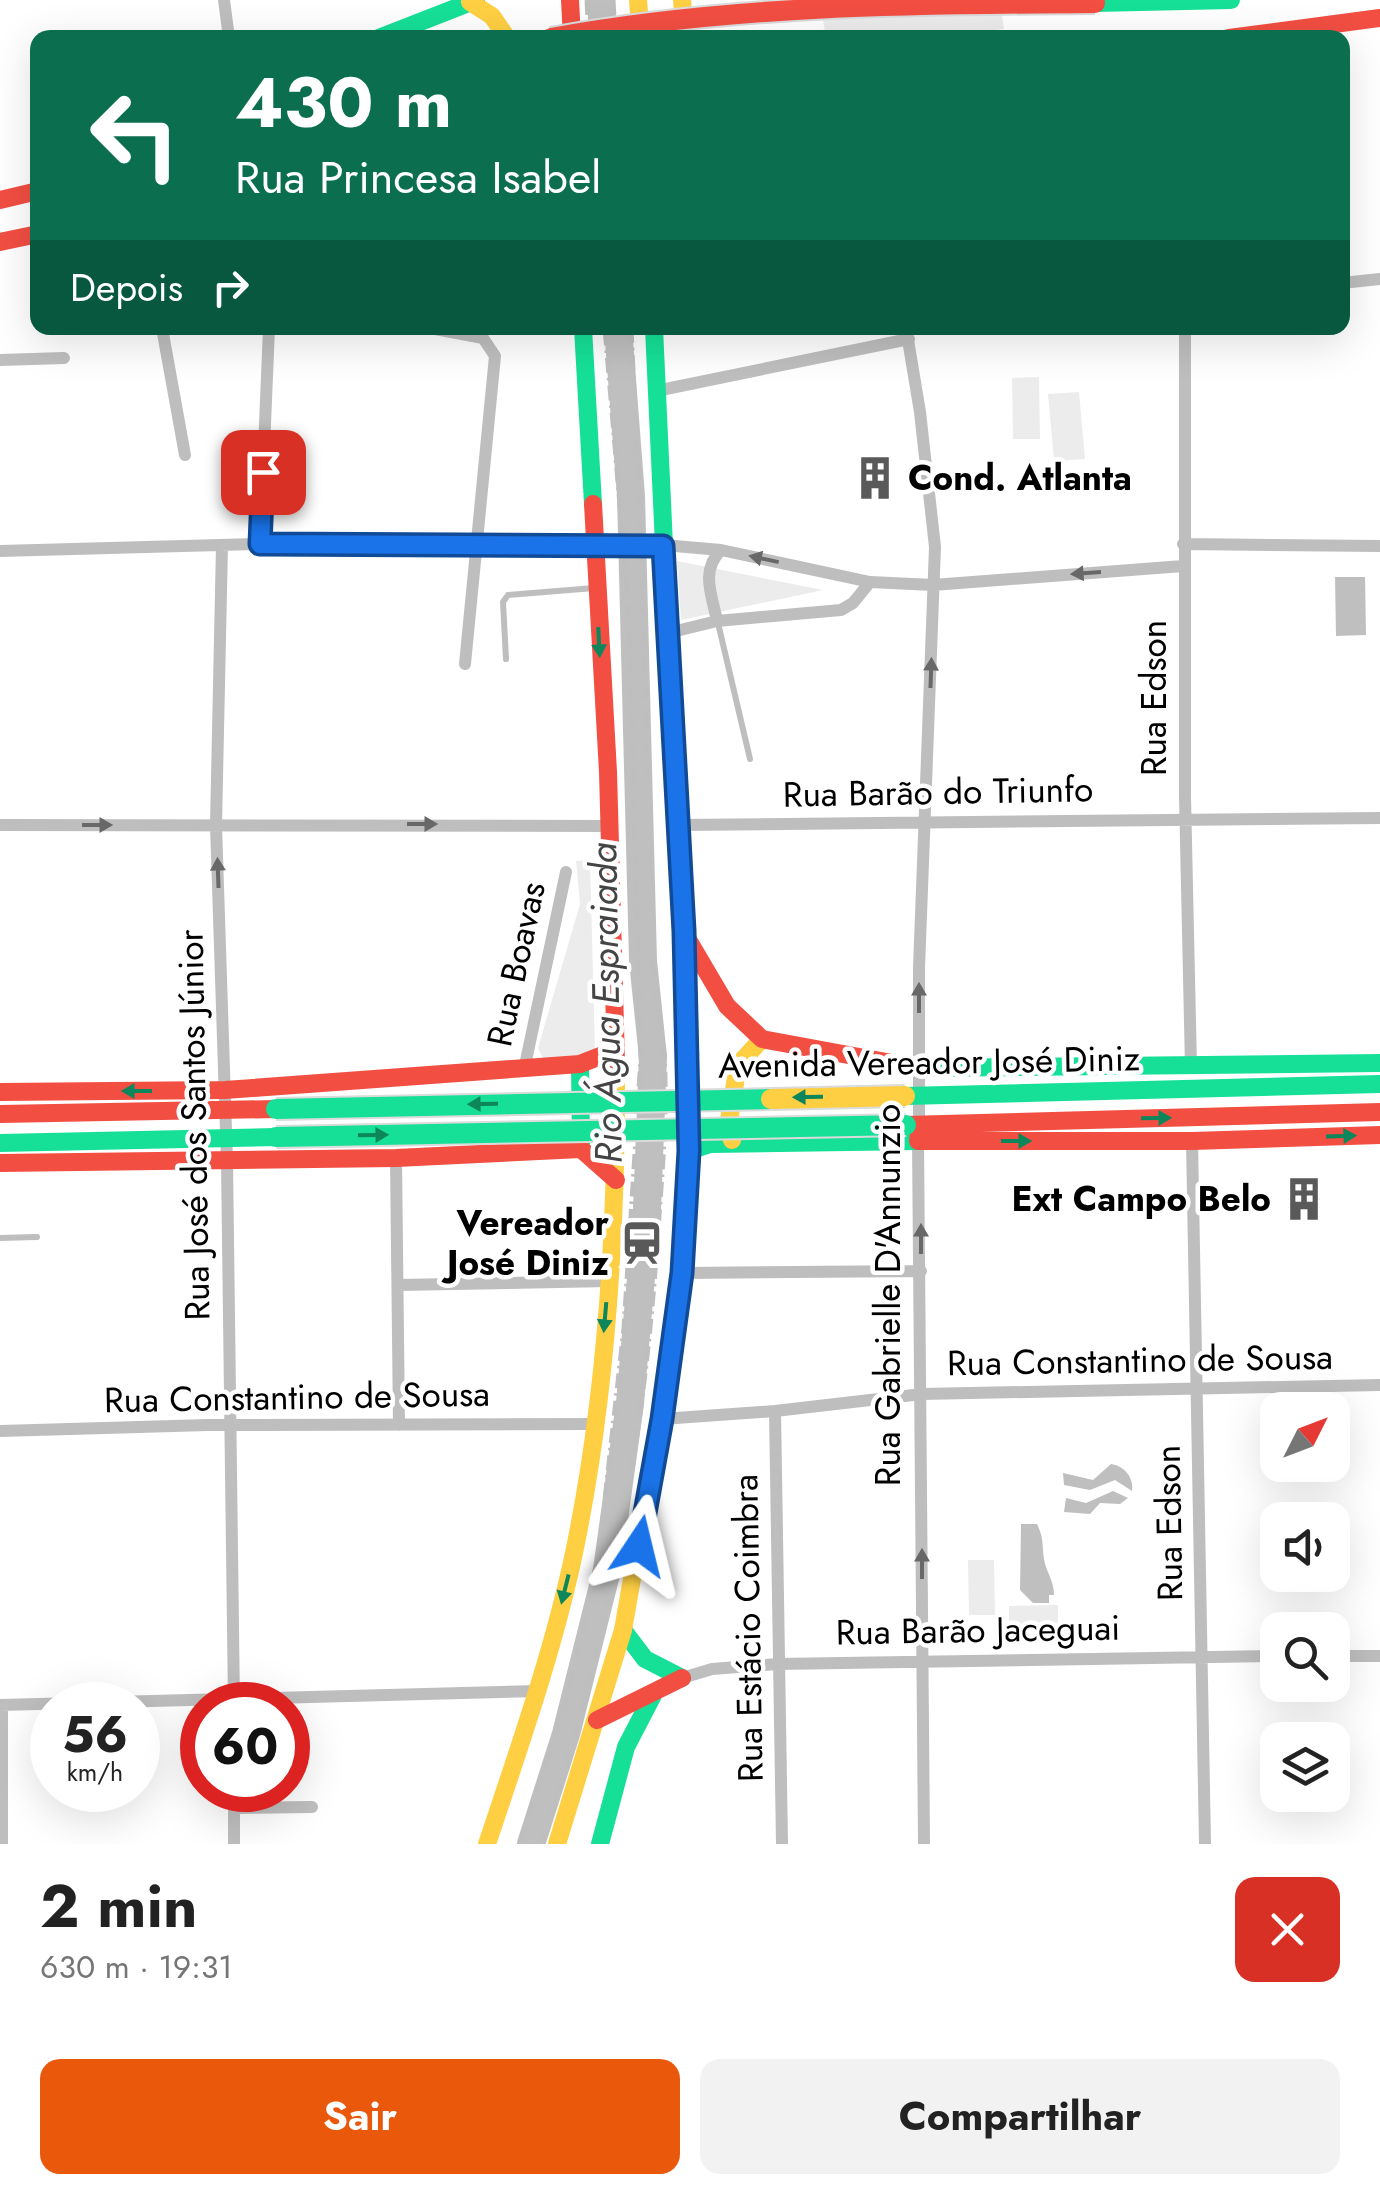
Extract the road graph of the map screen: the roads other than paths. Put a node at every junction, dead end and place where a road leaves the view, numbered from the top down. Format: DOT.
graph roads {
  1 [pos="224,0"];
  2 [pos="570,0"];
  3 [pos="638,0"];
  4 [pos="682,0"];
  5 [pos="1222,0"];
  6 [pos="473,1"];
  7 [pos="1134,1"];
  8 [pos="1380,18"];
  9 [pos="227,30"];
  10 [pos="399,30"];
  11 [pos="503,30"];
  12 [pos="572,30"];
  13 [pos="589,30"];
  14 [pos="640,30"];
  15 [pos="684,30"];
  16 [pos="1289,30"];
  17 [pos="30,236"];
  18 [pos="0,242"];
  19 [pos="1380,279"];
  20 [pos="1350,282"];
  21 [pos="163,335"];
  22 [pos="269,335"];
  23 [pos="472,335"];
  24 [pos="583,335"];
  25 [pos="654,335"];
  26 [pos="899,335"];
  27 [pos="908,335"];
  28 [pos="1185,335"];
  29 [pos="64,358"];
  30 [pos="0,360"];
  31 [pos="656,391"];
  32 [pos="184,455"];
  33 [pos="222,544"];
  34 [pos="260,544"];
  35 [pos="1183,544"];
  36 [pos="596,545"];
  37 [pos="661,545"];
  38 [pos="1380,546"];
  39 [pos="478,547"];
  40 [pos="721,550"];
  41 [pos="0,551"];
  42 [pos="1183,566"];
  43 [pos="870,582"];
  44 [pos="933,585"];
  45 [pos="596,588"];
  46 [pos="717,622"];
  47 [pos="668,633"];
  48 [pos="506,659"];
  49 [pos="465,664"];
  50 [pos="750,759"];
  51 [pos="1380,818"];
  52 [pos="1186,820"];
  53 [pos="927,822"];
  54 [pos="0,824"];
  55 [pos="216,825"];
  56 [pos="677,825"];
  57 [pos="609,826"];
  58 [pos="566,872"];
  59 [pos="684,931"];
  60 [pos="762,1039"];
  61 [pos="616,1050"];
  62 [pos="1380,1063"];
  63 [pos="580,1064"];
  64 [pos="919,1068"];
  65 [pos="1191,1068"];
  66 [pos="524,1070"];
  67 [pos="1380,1084"];
  68 [pos="0,1092"];
  69 [pos="912,1096"];
  70 [pos="225,1100"];
  71 [pos="1380,1112"];
  72 [pos="0,1114"];
  73 [pos="914,1130"];
  74 [pos="1380,1136"];
  75 [pos="226,1138"];
  76 [pos="1192,1140"];
  77 [pos="0,1142"];
  78 [pos="737,1144"];
  79 [pos="581,1149"];
  80 [pos="689,1151"];
  81 [pos="396,1158"];
  82 [pos="227,1161"];
  83 [pos="0,1164"];
  84 [pos="616,1180"];
  85 [pos="37,1237"];
  86 [pos="0,1238"];
  87 [pos="921,1271"];
  88 [pos="682,1273"];
  89 [pos="609,1281"];
  90 [pos="398,1285"];
  91 [pos="1380,1385"];
  92 [pos="1196,1387"];
  93 [pos="922,1394"];
  94 [pos="775,1411"];
  95 [pos="662,1419"];
  96 [pos="595,1424"];
  97 [pos="400,1425"];
  98 [pos="229,1426"];
  99 [pos="0,1431"];
  100 [pos="624,1630"];
  101 [pos="1201,1656"];
  102 [pos="1260,1656"];
  103 [pos="1350,1656"];
  104 [pos="1380,1656"];
  105 [pos="922,1662"];
  106 [pos="777,1664"];
  107 [pos="682,1678"];
  108 [pos="234,1682"];
  109 [pos="537,1691"];
  110 [pos="653,1695"];
  111 [pos="310,1699"];
  112 [pos="180,1703"];
  113 [pos="1,1705"];
  114 [pos="597,1720"];
  115 [pos="234,1812"];
  116 [pos="2,1844"];
  117 [pos="234,1844"];
  118 [pos="487,1844"];
  119 [pos="557,1844"];
  120 [pos="600,1844"];
  121 [pos="782,1844"];
  122 [pos="924,1844"];
  123 [pos="1204,1844"];
  1 -- 9 [label="street"];
  2 -- 12 [label="main road"];
  3 -- 14 [label="main road"];
  4 -- 15 [label="main road"];
  5 -- 7 [label="main road"];
  6 -- 10 [label="main road"];
  6 -- 11 [label="main road"];
  7 -- 13 [label="main road, bridge"];
  8 -- 16 [label="main road"];
  17 -- 18 [label="main road"];
  19 -- 20 [label="street"];
  21 -- 32 [label="street"];
  22 -- 34 [label="street"];
  23 -- 39 [label="street"];
  24 -- 36 [label="main road"];
  25 -- 31 [label="main road"];
  26 -- 31 [label="street"];
  27 -- 44 [label="street, Rua Gabrielle D'Annunzio"];
  28 -- 35 [label="street, Rua Edson"];
  29 -- 30 [label="street"];
  31 -- 37 [label="main road"];
  33 -- 34 [label="street"];
  33 -- 41 [label="street"];
  33 -- 55 [label="street, Rua José dos Santos Júnior"];
  34 -- 39 [label="street"];
  35 -- 38 [label="street"];
  35 -- 42 [label="street, Rua Edson"];
  36 -- 37 [label="street"];
  36 -- 39 [label="street"];
  36 -- 45 [label="main road"];
  37 -- 40 [label="street"];
  37 -- 47 [label="main road"];
  39 -- 49 [label="street"];
  43 -- 40 [label="street, one-way"];
  40 -- 46 [label="street"];
  42 -- 44 [label="street, one-way"];
  42 -- 52 [label="street, Rua Edson"];
  43 -- 44 [label="street"];
  43 -- 46 [label="street"];
  53 -- 44 [label="street, Rua Gabrielle D'Annunzio, one-way"];
  45 -- 48 [label="lane"];
  45 -- 57 [label="main road, one-way"];
  46 -- 47 [label="street"];
  46 -- 50 [label="lane"];
  47 -- 56 [label="main road"];
  51 -- 52 [label="street, Rua Barão do Triunfo"];
  52 -- 53 [label="street, Rua Barão do Triunfo"];
  52 -- 65 [label="street, Rua Edson"];
  53 -- 56 [label="street, Rua Barão do Triunfo"];
  64 -- 53 [label="street, Rua Gabrielle D'Annunzio, one-way"];
  54 -- 55 [label="street, one-way"];
  55 -- 57 [label="street, one-way"];
  70 -- 55 [label="street, Rua José dos Santos Júnior, one-way"];
  56 -- 59 [label="main road"];
  57 -- 61 [label="main road"];
  58 -- 66 [label="street, Rua Boavas"];
  59 -- 60 [label="main road"];
  59 -- 80 [label="main road"];
  60 -- 64 [label="main road, Avenida Vereador José Diniz"];
  60 -- 78 [label="main road"];
  61 -- 63 [label="main road, Avenida Vereador José Diniz"];
  61 -- 84 [label="main road"];
  62 -- 65 [label="main road, Avenida Vereador José Diniz"];
  63 -- 66 [label="main road, Avenida Vereador José Diniz"];
  63 -- 79 [label="main road"];
  64 -- 65 [label="main road, Avenida Vereador José Diniz"];
  64 -- 69 [label="street, Rua Gabrielle D'Annunzio"];
  66 -- 70 [label="main road, Avenida Vereador José Diniz"];
  67 -- 69 [label="main road, Avenida Vereador José Diniz"];
  70 -- 68 [label="main road, Avenida Vereador José Diniz, one-way"];
  69 -- 70 [label="main road, Avenida Vereador José Diniz, one-way, bridge"];
  69 -- 73 [label="street, Rua Gabrielle D'Annunzio"];
  70 -- 72 [label="main road, Avenida Vereador José Diniz"];
  70 -- 75 [label="street, Rua José dos Santos Júnior"];
  73 -- 71 [label="main road, Avenida Vereador José Diniz, one-way"];
  75 -- 73 [label="main road, Avenida Vereador José Diniz, one-way, bridge"];
  73 -- 76 [label="main road, Avenida Vereador José Diniz, one-way"];
  73 -- 78 [label="main road"];
  87 -- 73 [label="street, Rua Gabrielle D'Annunzio, one-way"];
  76 -- 74 [label="main road, Avenida Vereador José Diniz, one-way"];
  75 -- 77 [label="main road, Avenida Vereador José Diniz"];
  75 -- 82 [label="street, Rua José dos Santos Júnior"];
  76 -- 92 [label="street, Rua Edson"];
  78 -- 80 [label="main road"];
  79 -- 81 [label="main road"];
  79 -- 84 [label="main road"];
  80 -- 88 [label="main road"];
  81 -- 82 [label="main road"];
  81 -- 90 [label="street"];
  82 -- 83 [label="main road"];
  82 -- 98 [label="street, Rua José dos Santos Júnior"];
  84 -- 89 [label="main road"];
  85 -- 86 [label="lane"];
  87 -- 88 [label="street"];
  87 -- 93 [label="street, Rua Gabrielle D'Annunzio"];
  88 -- 95 [label="main road"];
  89 -- 90 [label="street"];
  89 -- 96 [label="main road, one-way"];
  90 -- 97 [label="street"];
  91 -- 92 [label="street, Rua Constantino de Sousa"];
  92 -- 93 [label="street, Rua Constantino de Sousa"];
  92 -- 101 [label="street, Rua Edson"];
  93 -- 94 [label="street, Rua Constantino de Sousa"];
  105 -- 93 [label="street, Rua Gabrielle D'Annunzio, one-way"];
  94 -- 95 [label="street, Rua Constantino de Sousa"];
  94 -- 106 [label="street, Rua Estácio Coimbra"];
  95 -- 100 [label="main road"];
  96 -- 97 [label="street, Rua Constantino de Sousa"];
  96 -- 109 [label="main road, one-way"];
  97 -- 98 [label="street, Rua Constantino de Sousa"];
  98 -- 99 [label="street, Rua Constantino de Sousa"];
  98 -- 108 [label="street, Rua José dos Santos Júnior"];
  100 -- 107 [label="main road"];
  100 -- 114 [label="main road"];
  101 -- 102 [label="street, Rua Barão Jaceguai"];
  101 -- 105 [label="street, Rua Barão Jaceguai"];
  101 -- 123 [label="street, Rua Edson"];
  103 -- 104 [label="street"];
  105 -- 106 [label="street, Rua Barão Jaceguai"];
  105 -- 122 [label="street, Rua Gabrielle D'Annunzio"];
  106 -- 107 [label="street, Rua Barão Jaceguai"];
  106 -- 121 [label="street, Rua Estácio Coimbra"];
  107 -- 110 [label="main road"];
  109 -- 111 [label="street"];
  109 -- 118 [label="main road"];
  110 -- 114 [label="main road"];
  110 -- 120 [label="main road"];
  112 -- 113 [label="street"];
  113 -- 116 [label="street"];
  114 -- 119 [label="main road"];
  115 -- 117 [label="street"];
}
